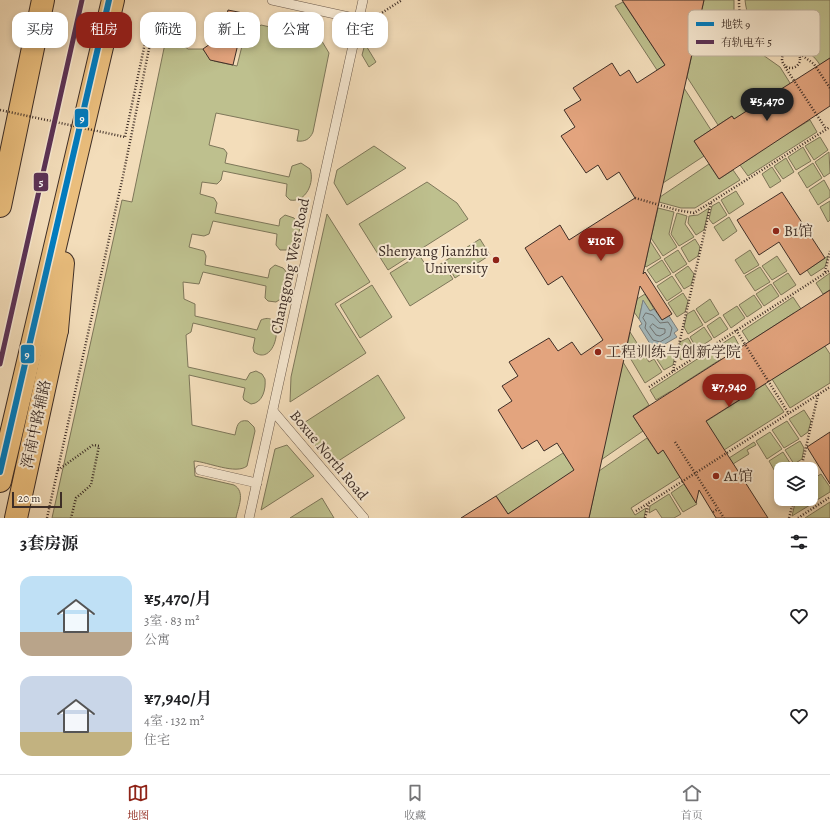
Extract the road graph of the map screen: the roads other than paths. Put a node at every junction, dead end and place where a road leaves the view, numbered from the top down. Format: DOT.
graph roads {
  1 [pos="43,0"];
  2 [pos="113,0"];
  3 [pos="272,0"];
  4 [pos="363,0"];
  5 [pos="360,12"];
  6 [pos="332,17"];
  7 [pos="352,48"];
  8 [pos="3,184"];
  9 [pos="68,191"];
  10 [pos="0,206"];
  11 [pos="273,411"];
  12 [pos="200,470"];
  13 [pos="0,481"];
  14 [pos="257,483"];
  15 [pos="16,518"];
  16 [pos="249,518"];
  17 [pos="364,518"];
  1 -- 8 [label="main road"];
  2 -- 9 [label="main road"];
  3 -- 6 [label="lane"];
  4 -- 5 [label="lane, Changgong West Road"];
  7 -- 11 [label="lane, Changgong West Road"];
  8 -- 10 [label="main road"];
  9 -- 13 [label="main road"];
  9 -- 15 [label="main road, 浑南中路辅路"];
  11 -- 14 [label="lane, Changgong West Road"];
  11 -- 17 [label="lane, Boxue North Road"];
  12 -- 14 [label="lane"];
  14 -- 16 [label="lane, Changgong West Road"];
}
